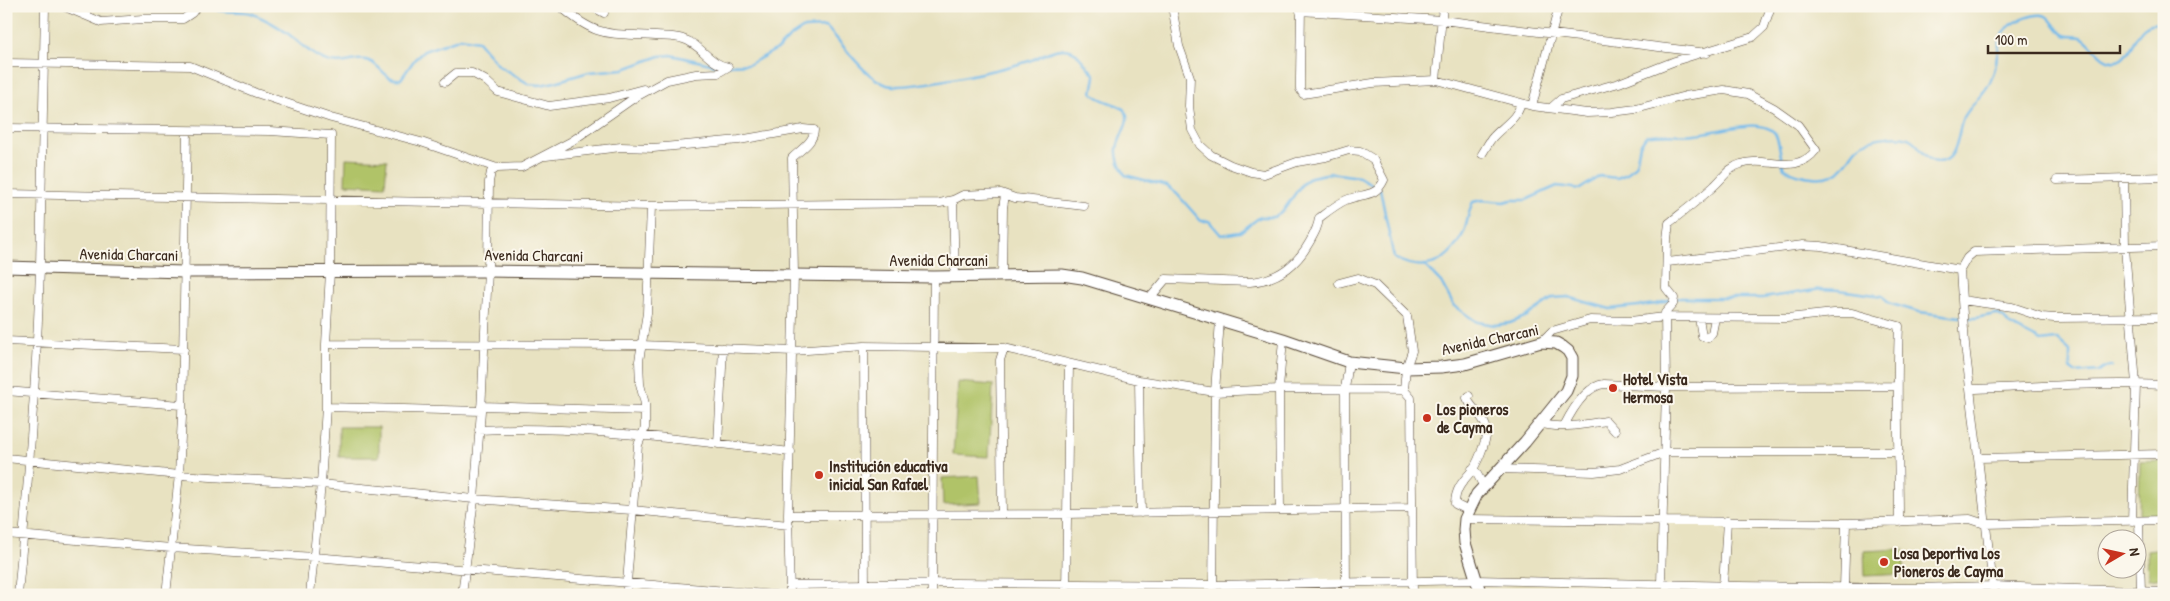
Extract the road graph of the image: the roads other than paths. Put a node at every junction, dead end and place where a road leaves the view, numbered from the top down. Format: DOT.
graph roads {
  1 [pos="45,6"];
  2 [pos="63,6"];
  3 [pos="560,6"];
  4 [pos="591,6"];
  5 [pos="1172,6"];
  6 [pos="1443,6"];
  7 [pos="1559,6"];
  8 [pos="1771,6"];
  9 [pos="197,7"];
  10 [pos="1300,9"];
  11 [pos="604,13"];
  12 [pos="1442,20"];
  13 [pos="1552,33"];
  14 [pos="1708,52"];
  15 [pos="6,63"];
  16 [pos="43,65"];
  17 [pos="1436,80"];
  18 [pos="445,82"];
  19 [pos="655,86"];
  20 [pos="1521,103"];
  21 [pos="1532,106"];
  22 [pos="1552,107"];
  23 [pos="6,128"];
  24 [pos="42,129"];
  25 [pos="187,131"];
  26 [pos="1482,154"];
  27 [pos="542,156"];
  28 [pos="497,168"];
  29 [pos="2124,178"];
  30 [pos="2164,178"];
  31 [pos="2057,180"];
  32 [pos="6,194"];
  33 [pos="40,195"];
  34 [pos="1005,195"];
  35 [pos="185,197"];
  36 [pos="331,200"];
  37 [pos="953,200"];
  38 [pos="490,202"];
  39 [pos="794,203"];
  40 [pos="651,206"];
  41 [pos="1084,206"];
  42 [pos="2164,246"];
  43 [pos="2125,248"];
  44 [pos="1668,262"];
  45 [pos="6,267"];
  46 [pos="40,268"];
  47 [pos="1960,270"];
  48 [pos="488,271"];
  49 [pos="184,272"];
  50 [pos="330,272"];
  51 [pos="647,273"];
  52 [pos="794,275"];
  53 [pos="934,276"];
  54 [pos="1002,276"];
  55 [pos="955,277"];
  56 [pos="1339,283"];
  57 [pos="1149,299"];
  58 [pos="1962,300"];
  59 [pos="1665,317"];
  60 [pos="2164,317"];
  61 [pos="1699,318"];
  62 [pos="1715,318"];
  63 [pos="2132,318"];
  64 [pos="1220,320"];
  65 [pos="1283,339"];
  66 [pos="6,341"];
  67 [pos="36,341"];
  68 [pos="1541,342"];
  69 [pos="326,344"];
  70 [pos="484,345"];
  71 [pos="642,346"];
  72 [pos="864,346"];
  73 [pos="933,347"];
  74 [pos="723,348"];
  75 [pos="1004,348"];
  76 [pos="184,349"];
  77 [pos="793,351"];
  78 [pos="1349,362"];
  79 [pos="1069,364"];
  80 [pos="1406,368"];
  81 [pos="1139,380"];
  82 [pos="2136,384"];
  83 [pos="2164,385"];
  84 [pos="1896,386"];
  85 [pos="1666,387"];
  86 [pos="1279,389"];
  87 [pos="1345,389"];
  88 [pos="1971,389"];
  89 [pos="1404,390"];
  90 [pos="6,391"];
  91 [pos="1215,392"];
  92 [pos="34,394"];
  93 [pos="1469,396"];
  94 [pos="181,405"];
  95 [pos="326,407"];
  96 [pos="481,409"];
  97 [pos="645,411"];
  98 [pos="1539,423"];
  99 [pos="1564,426"];
  100 [pos="479,430"];
  101 [pos="1615,431"];
  102 [pos="641,436"];
  103 [pos="718,444"];
  104 [pos="791,452"];
  105 [pos="1665,452"];
  106 [pos="1899,452"];
  107 [pos="2164,454"];
  108 [pos="2135,455"];
  109 [pos="6,458"];
  110 [pos="1978,458"];
  111 [pos="30,459"];
  112 [pos="1472,469"];
  113 [pos="1500,469"];
  114 [pos="179,475"];
  115 [pos="321,484"];
  116 [pos="1484,487"];
  117 [pos="474,499"];
  118 [pos="1412,508"];
  119 [pos="1346,509"];
  120 [pos="632,510"];
  121 [pos="1280,510"];
  122 [pos="1214,511"];
  123 [pos="1002,513"];
  124 [pos="1141,513"];
  125 [pos="864,514"];
  126 [pos="932,514"];
  127 [pos="1066,514"];
  128 [pos="788,515"];
  129 [pos="1467,515"];
  130 [pos="2164,520"];
  131 [pos="1663,521"];
  132 [pos="2136,521"];
  133 [pos="1727,522"];
  134 [pos="1899,522"];
  135 [pos="1846,523"];
  136 [pos="1985,524"];
  137 [pos="789,525"];
  138 [pos="6,534"];
  139 [pos="24,535"];
  140 [pos="171,548"];
  141 [pos="314,557"];
  142 [pos="464,571"];
  143 [pos="1476,580"];
  144 [pos="1413,581"];
  145 [pos="1346,582"];
  146 [pos="932,583"];
  147 [pos="627,584"];
  148 [pos="864,584"];
  149 [pos="1066,584"];
  150 [pos="1661,584"];
  151 [pos="790,585"];
  152 [pos="1213,585"];
  153 [pos="1726,586"];
  154 [pos="1993,586"];
  155 [pos="1844,588"];
  156 [pos="1938,591"];
  157 [pos="2141,592"];
  158 [pos="2160,593"];
  159 [pos="18,595"];
  160 [pos="166,595"];
  161 [pos="310,595"];
  162 [pos="462,595"];
  163 [pos="626,595"];
  164 [pos="775,595"];
  165 [pos="790,595"];
  166 [pos="865,595"];
  167 [pos="932,595"];
  168 [pos="1066,595"];
  169 [pos="1213,595"];
  170 [pos="1346,595"];
  171 [pos="1413,595"];
  172 [pos="1481,595"];
  173 [pos="1729,595"];
  174 [pos="1994,595"];
  1 -- 16 [label="street"];
  2 -- 9 [label="street"];
  3 -- 19 [label="street"];
  4 -- 11 [label="street"];
  5 -- 57 [label="street"];
  6 -- 12 [label="street"];
  7 -- 13 [label="street"];
  8 -- 14 [label="street"];
  10 -- 12 [label="street"];
  10 -- 17 [label="street"];
  12 -- 13 [label="street"];
  12 -- 17 [label="street"];
  13 -- 14 [label="street"];
  13 -- 21 [label="street"];
  14 -- 22 [label="street"];
  15 -- 16 [label="street"];
  16 -- 24 [label="street"];
  16 -- 28 [label="street"];
  17 -- 20 [label="street"];
  18 -- 19 [label="street"];
  19 -- 27 [label="street"];
  20 -- 21 [label="street"];
  20 -- 26 [label="street"];
  21 -- 22 [label="street"];
  22 -- 44 [label="street"];
  23 -- 24 [label="street"];
  24 -- 25 [label="street"];
  24 -- 33 [label="street"];
  25 -- 35 [label="street"];
  25 -- 36 [label="street"];
  27 -- 28 [label="street"];
  27 -- 39 [label="street"];
  28 -- 38 [label="street"];
  29 -- 30 [label="street"];
  29 -- 31 [label="street"];
  29 -- 43 [label="street"];
  32 -- 33 [label="street"];
  33 -- 35 [label="street"];
  33 -- 46 [label="street"];
  34 -- 37 [label="street"];
  34 -- 41 [label="street"];
  34 -- 54 [label="street"];
  35 -- 36 [label="street"];
  35 -- 49 [label="street"];
  36 -- 38 [label="street"];
  36 -- 50 [label="street"];
  37 -- 39 [label="street"];
  37 -- 55 [label="street"];
  38 -- 40 [label="street"];
  38 -- 48 [label="street"];
  39 -- 40 [label="street"];
  39 -- 52 [label="street"];
  40 -- 51 [label="street"];
  42 -- 43 [label="street"];
  43 -- 47 [label="street"];
  43 -- 63 [label="street"];
  44 -- 47 [label="street"];
  44 -- 59 [label="street"];
  45 -- 46 [label="main road, Avenida Charcani"];
  46 -- 49 [label="main road, Avenida Charcani"];
  46 -- 67 [label="street"];
  47 -- 58 [label="street"];
  48 -- 50 [label="main road, Avenida Charcani"];
  48 -- 51 [label="main road, Avenida Charcani"];
  48 -- 70 [label="street"];
  49 -- 50 [label="main road, Avenida Charcani"];
  49 -- 76 [label="street"];
  50 -- 69 [label="street"];
  51 -- 52 [label="main road, Avenida Charcani"];
  51 -- 71 [label="street"];
  52 -- 53 [label="main road, Avenida Charcani"];
  52 -- 77 [label="street"];
  53 -- 55 [label="main road, Avenida Charcani"];
  53 -- 73 [label="street"];
  54 -- 55 [label="main road, Avenida Charcani"];
  54 -- 57 [label="main road, Avenida Charcani"];
  56 -- 80 [label="street"];
  57 -- 64 [label="main road, Avenida Charcani"];
  58 -- 63 [label="street"];
  58 -- 88 [label="street"];
  59 -- 61 [label="street"];
  59 -- 68 [label="street"];
  59 -- 85 [label="street"];
  60 -- 63 [label="street"];
  61 -- 62 [label="street"];
  61 -- 62 [label="street"];
  62 -- 84 [label="street"];
  63 -- 82 [label="street"];
  64 -- 65 [label="main road, Avenida Charcani"];
  64 -- 91 [label="street"];
  65 -- 78 [label="main road, Avenida Charcani"];
  65 -- 86 [label="street"];
  66 -- 67 [label="street"];
  67 -- 76 [label="street"];
  67 -- 92 [label="street"];
  68 -- 80 [label="main road, Avenida Charcani"];
  68 -- 98 [label="main road, Avenida Charcani"];
  69 -- 70 [label="street"];
  69 -- 95 [label="street"];
  70 -- 71 [label="street"];
  70 -- 96 [label="street"];
  71 -- 74 [label="street"];
  71 -- 97 [label="street"];
  72 -- 73 [label="street"];
  72 -- 77 [label="street"];
  72 -- 125 [label="street"];
  73 -- 75 [label="street"];
  73 -- 126 [label="street"];
  74 -- 77 [label="street"];
  74 -- 103 [label="street"];
  75 -- 79 [label="street"];
  75 -- 123 [label="street"];
  76 -- 94 [label="street"];
  77 -- 104 [label="street"];
  78 -- 80 [label="main road, Avenida Charcani"];
  78 -- 87 [label="street"];
  79 -- 81 [label="street"];
  79 -- 127 [label="street"];
  80 -- 89 [label="street"];
  81 -- 91 [label="street"];
  81 -- 124 [label="street"];
  82 -- 83 [label="street"];
  82 -- 88 [label="street"];
  82 -- 108 [label="street"];
  84 -- 85 [label="street"];
  84 -- 106 [label="street"];
  85 -- 99 [label="street"];
  85 -- 105 [label="street"];
  86 -- 87 [label="street"];
  86 -- 91 [label="street"];
  86 -- 121 [label="street"];
  87 -- 89 [label="street"];
  87 -- 119 [label="street"];
  88 -- 110 [label="street"];
  89 -- 118 [label="street"];
  90 -- 92 [label="street"];
  91 -- 122 [label="street"];
  92 -- 94 [label="street"];
  92 -- 111 [label="street"];
  93 -- 112 [label="street"];
  94 -- 114 [label="street"];
  95 -- 96 [label="street"];
  95 -- 115 [label="street"];
  96 -- 97 [label="street"];
  96 -- 100 [label="street"];
  97 -- 102 [label="street"];
  98 -- 99 [label="street"];
  98 -- 113 [label="main road, Avenida Charcani"];
  99 -- 101 [label="street"];
  100 -- 102 [label="street"];
  100 -- 117 [label="street"];
  102 -- 103 [label="street"];
  102 -- 120 [label="street"];
  103 -- 104 [label="street"];
  104 -- 128 [label="street"];
  105 -- 106 [label="street"];
  105 -- 113 [label="street"];
  105 -- 131 [label="street"];
  106 -- 134 [label="street"];
  107 -- 108 [label="street"];
  108 -- 110 [label="street"];
  108 -- 132 [label="street"];
  109 -- 111 [label="street"];
  110 -- 136 [label="street"];
  111 -- 114 [label="street"];
  111 -- 139 [label="street"];
  112 -- 116 [label="street"];
  112 -- 129 [label="street"];
  113 -- 116 [label="main road, Avenida Charcani"];
  114 -- 115 [label="street"];
  114 -- 140 [label="street"];
  115 -- 117 [label="street"];
  115 -- 141 [label="street"];
  116 -- 129 [label="main road, Avenida Charcani"];
  117 -- 120 [label="street"];
  117 -- 142 [label="street"];
  118 -- 119 [label="street"];
  118 -- 144 [label="street"];
  119 -- 121 [label="street"];
  119 -- 145 [label="street"];
  120 -- 137 [label="street"];
  120 -- 147 [label="street"];
  121 -- 122 [label="street"];
  122 -- 124 [label="street"];
  122 -- 152 [label="street"];
  123 -- 126 [label="street"];
  123 -- 127 [label="street"];
  124 -- 127 [label="street"];
  125 -- 126 [label="street"];
  125 -- 128 [label="street"];
  125 -- 148 [label="street"];
  126 -- 146 [label="street"];
  127 -- 149 [label="street"];
  128 -- 137 [label="street"];
  129 -- 131 [label="street"];
  129 -- 143 [label="main road"];
  130 -- 132 [label="street"];
  131 -- 133 [label="street"];
  131 -- 150 [label="street"];
  132 -- 136 [label="street"];
  132 -- 157 [label="street"];
  133 -- 135 [label="street"];
  133 -- 153 [label="street"];
  134 -- 135 [label="street"];
  134 -- 136 [label="street"];
  135 -- 155 [label="street"];
  136 -- 154 [label="street"];
  137 -- 151 [label="street"];
  138 -- 139 [label="street"];
  139 -- 140 [label="street"];
  139 -- 159 [label="street"];
  140 -- 141 [label="street"];
  140 -- 160 [label="street"];
  141 -- 142 [label="street"];
  141 -- 161 [label="street"];
  142 -- 147 [label="street"];
  142 -- 162 [label="street"];
  143 -- 144 [label="street"];
  143 -- 150 [label="street"];
  143 -- 172 [label="main road"];
  144 -- 145 [label="street"];
  144 -- 171 [label="street"];
  145 -- 152 [label="street"];
  145 -- 170 [label="street"];
  146 -- 148 [label="street"];
  146 -- 149 [label="street"];
  146 -- 167 [label="street"];
  147 -- 163 [label="street"];
  147 -- 164 [label="street"];
  148 -- 151 [label="street"];
  148 -- 166 [label="street"];
  149 -- 152 [label="street"];
  149 -- 168 [label="street"];
  150 -- 153 [label="street"];
  151 -- 165 [label="street"];
  152 -- 169 [label="street"];
  153 -- 155 [label="street"];
  153 -- 173 [label="street"];
  154 -- 156 [label="street"];
  154 -- 157 [label="street"];
  154 -- 174 [label="street"];
  155 -- 156 [label="street"];
  157 -- 158 [label="street"];
}
